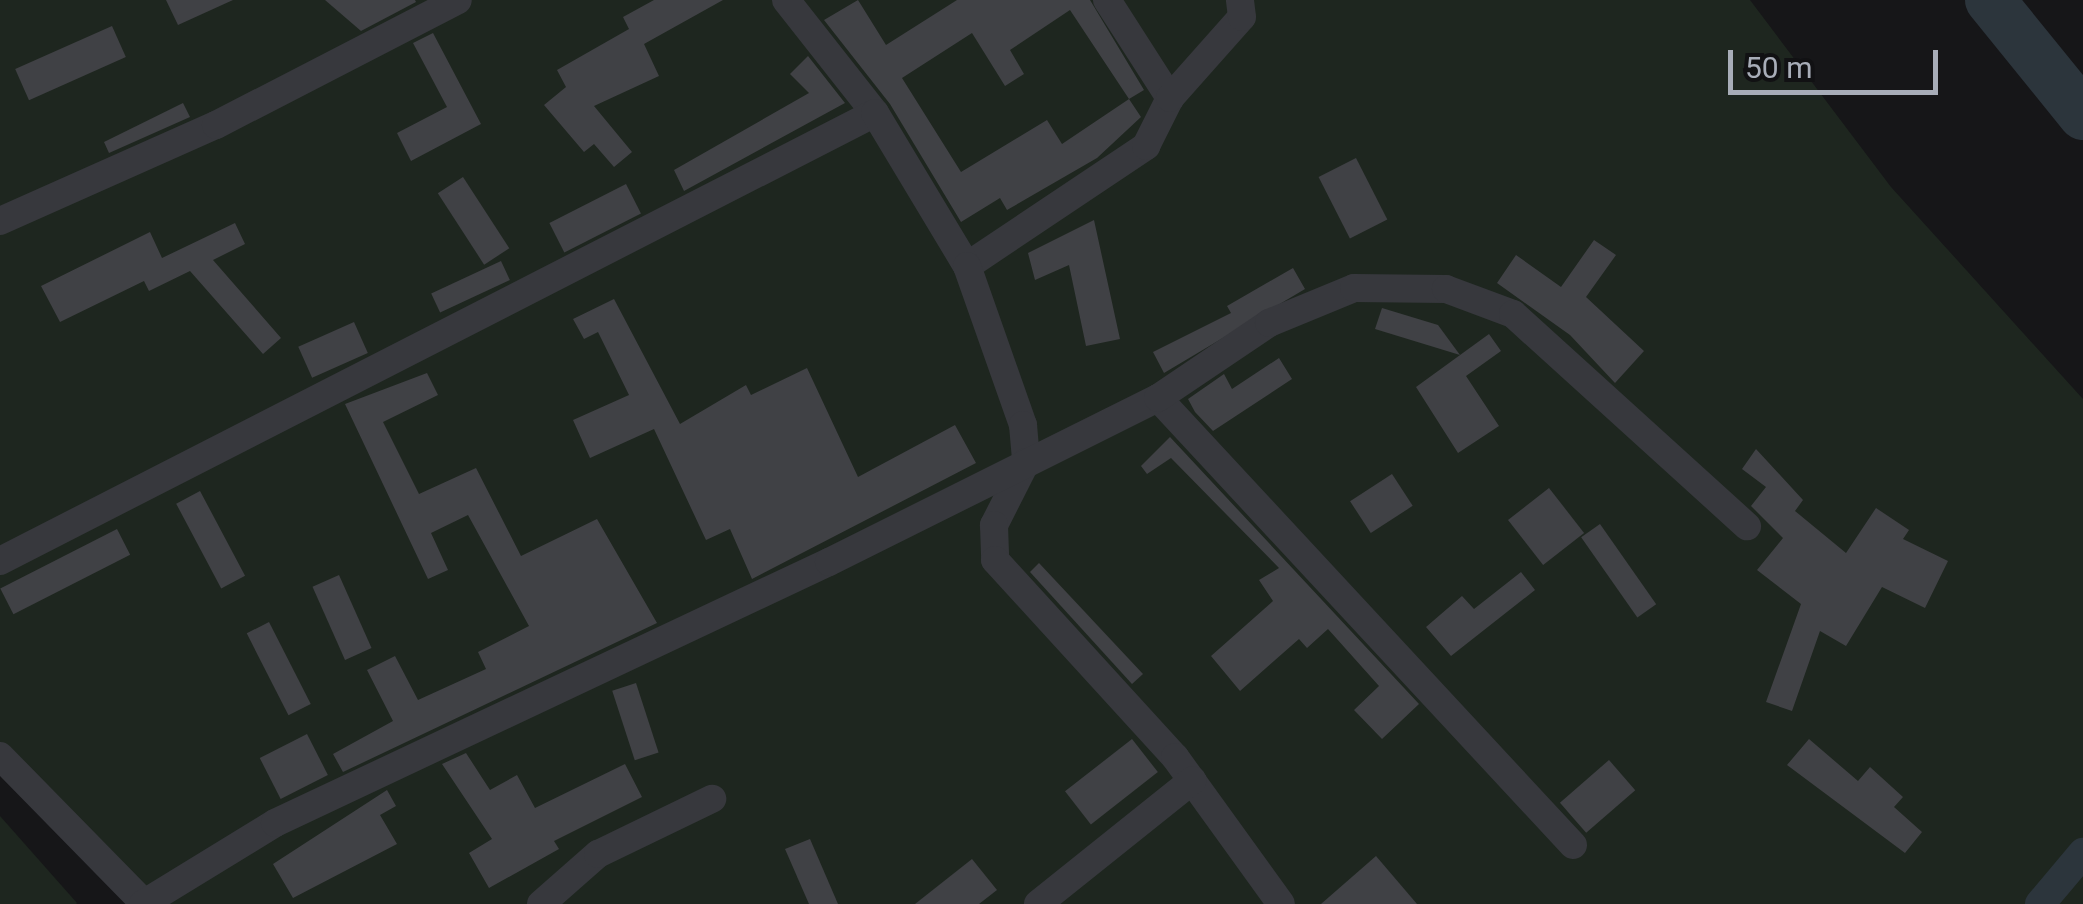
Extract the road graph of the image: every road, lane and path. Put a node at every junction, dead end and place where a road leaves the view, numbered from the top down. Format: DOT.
graph roads {
  1 [pos="458,0"];
  2 [pos="786,0"];
  3 [pos="1107,0"];
  4 [pos="1240,0"];
  5 [pos="1170,98"];
  6 [pos="875,113"];
  7 [pos="0,220"];
  8 [pos="967,266"];
  9 [pos="1158,398"];
  10 [pos="1026,462"];
  11 [pos="1748,526"];
  12 [pos="0,561"];
  13 [pos="0,756"];
  14 [pos="1193,780"];
  15 [pos="712,799"];
  16 [pos="1573,845"];
  17 [pos="144,904"];
  18 [pos="540,904"];
  19 [pos="1038,904"];
  20 [pos="1280,904"];
  1 -- 7 [label="street"];
  2 -- 6 [label="street"];
  3 -- 5 [label="street"];
  4 -- 5 [label="street"];
  5 -- 8 [label="street"];
  6 -- 8 [label="street"];
  6 -- 12 [label="street"];
  8 -- 10 [label="street"];
  9 -- 10 [label="street"];
  9 -- 11 [label="street"];
  9 -- 16 [label="street"];
  10 -- 14 [label="street"];
  10 -- 17 [label="street"];
  13 -- 17 [label="street"];
  14 -- 19 [label="street"];
  14 -- 20 [label="street"];
  15 -- 18 [label="street"];
}
